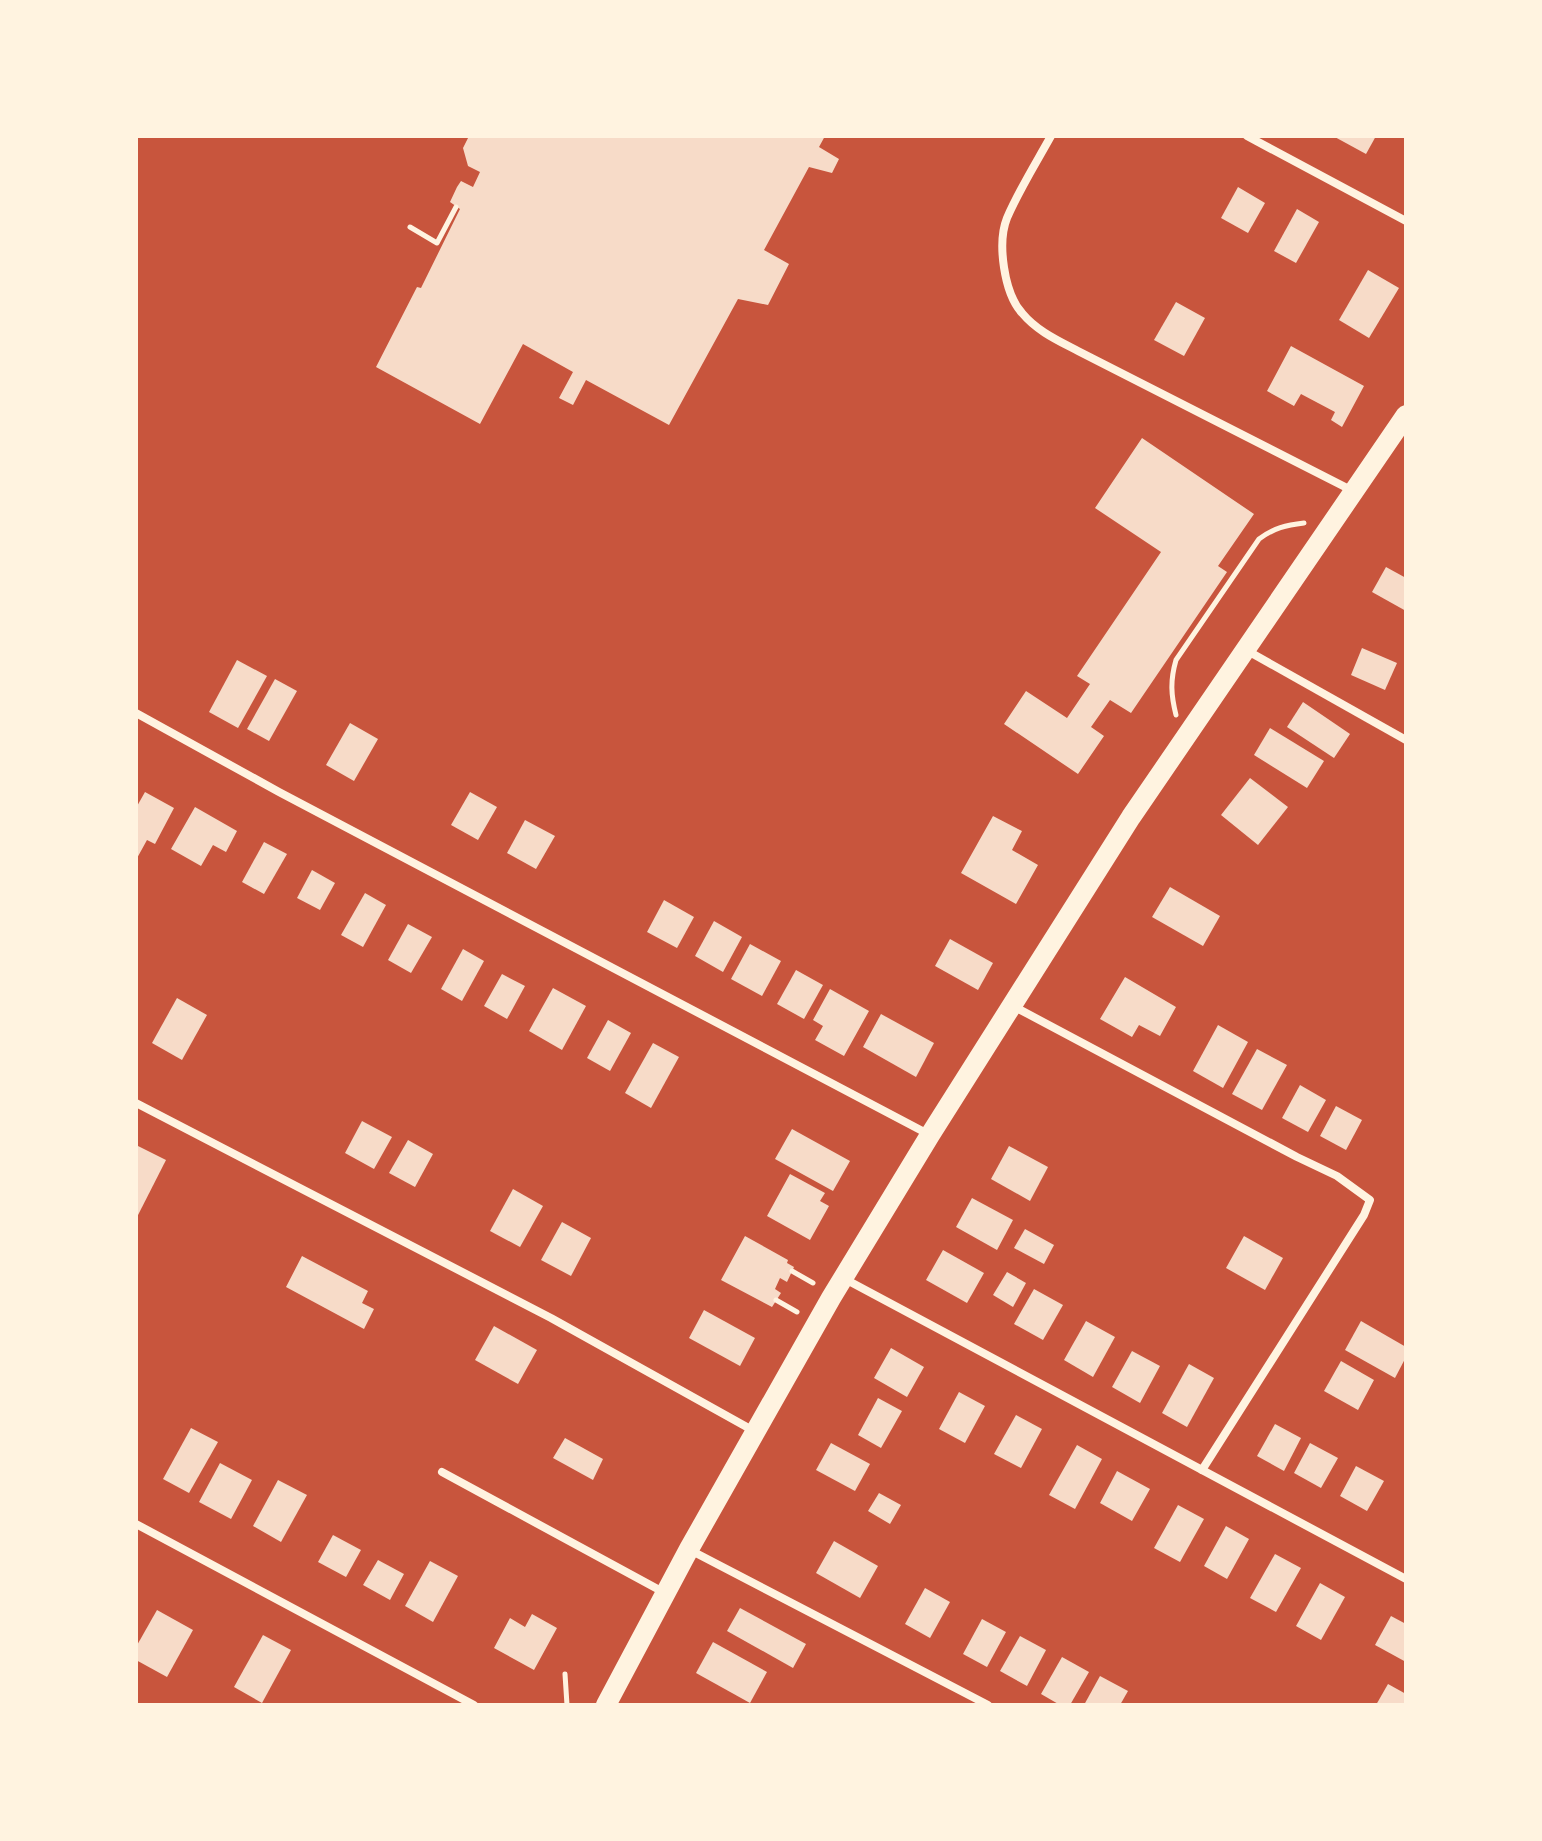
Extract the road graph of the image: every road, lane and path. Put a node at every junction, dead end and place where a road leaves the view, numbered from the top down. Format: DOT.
graph roads {
  1 [pos="1051,136"];
  2 [pos="1247,136"];
  3 [pos="456,207"];
  4 [pos="1406,221"];
  5 [pos="410,227"];
  6 [pos="1406,415"];
  7 [pos="1353,491"];
  8 [pos="1304,523"];
  9 [pos="1245,650"];
  10 [pos="136,713"];
  11 [pos="1177,724"];
  12 [pos="1406,740"];
  13 [pos="1013,1006"];
  14 [pos="136,1103"];
  15 [pos="930,1135"];
  16 [pos="792,1271"];
  17 [pos="842,1278"];
  18 [pos="813,1283"];
  19 [pos="776,1300"];
  20 [pos="797,1312"];
  21 [pos="755,1432"];
  22 [pos="1202,1470"];
  23 [pos="442,1472"];
  24 [pos="136,1524"];
  25 [pos="689,1549"];
  26 [pos="1406,1579"];
  27 [pos="666,1594"];
  28 [pos="565,1674"];
  29 [pos="474,1705"];
  30 [pos="567,1705"];
  31 [pos="606,1705"];
  32 [pos="988,1705"];
  1 -- 7 [label="street"];
  2 -- 4 [label="street"];
  3 -- 5 [label="path"];
  6 -- 7 [label="highway"];
  7 -- 9 [label="highway"];
  8 -- 11 [label="path"];
  9 -- 12 [label="street"];
  9 -- 13 [label="highway"];
  10 -- 15 [label="street"];
  13 -- 15 [label="highway"];
  13 -- 22 [label="street"];
  14 -- 21 [label="street"];
  15 -- 17 [label="highway"];
  16 -- 18 [label="path"];
  17 -- 21 [label="highway"];
  17 -- 22 [label="street"];
  19 -- 20 [label="path"];
  21 -- 25 [label="highway"];
  22 -- 26 [label="street"];
  23 -- 27 [label="street"];
  24 -- 29 [label="street"];
  25 -- 27 [label="highway"];
  25 -- 32 [label="street"];
  27 -- 31 [label="highway"];
  28 -- 30 [label="path"];
}
